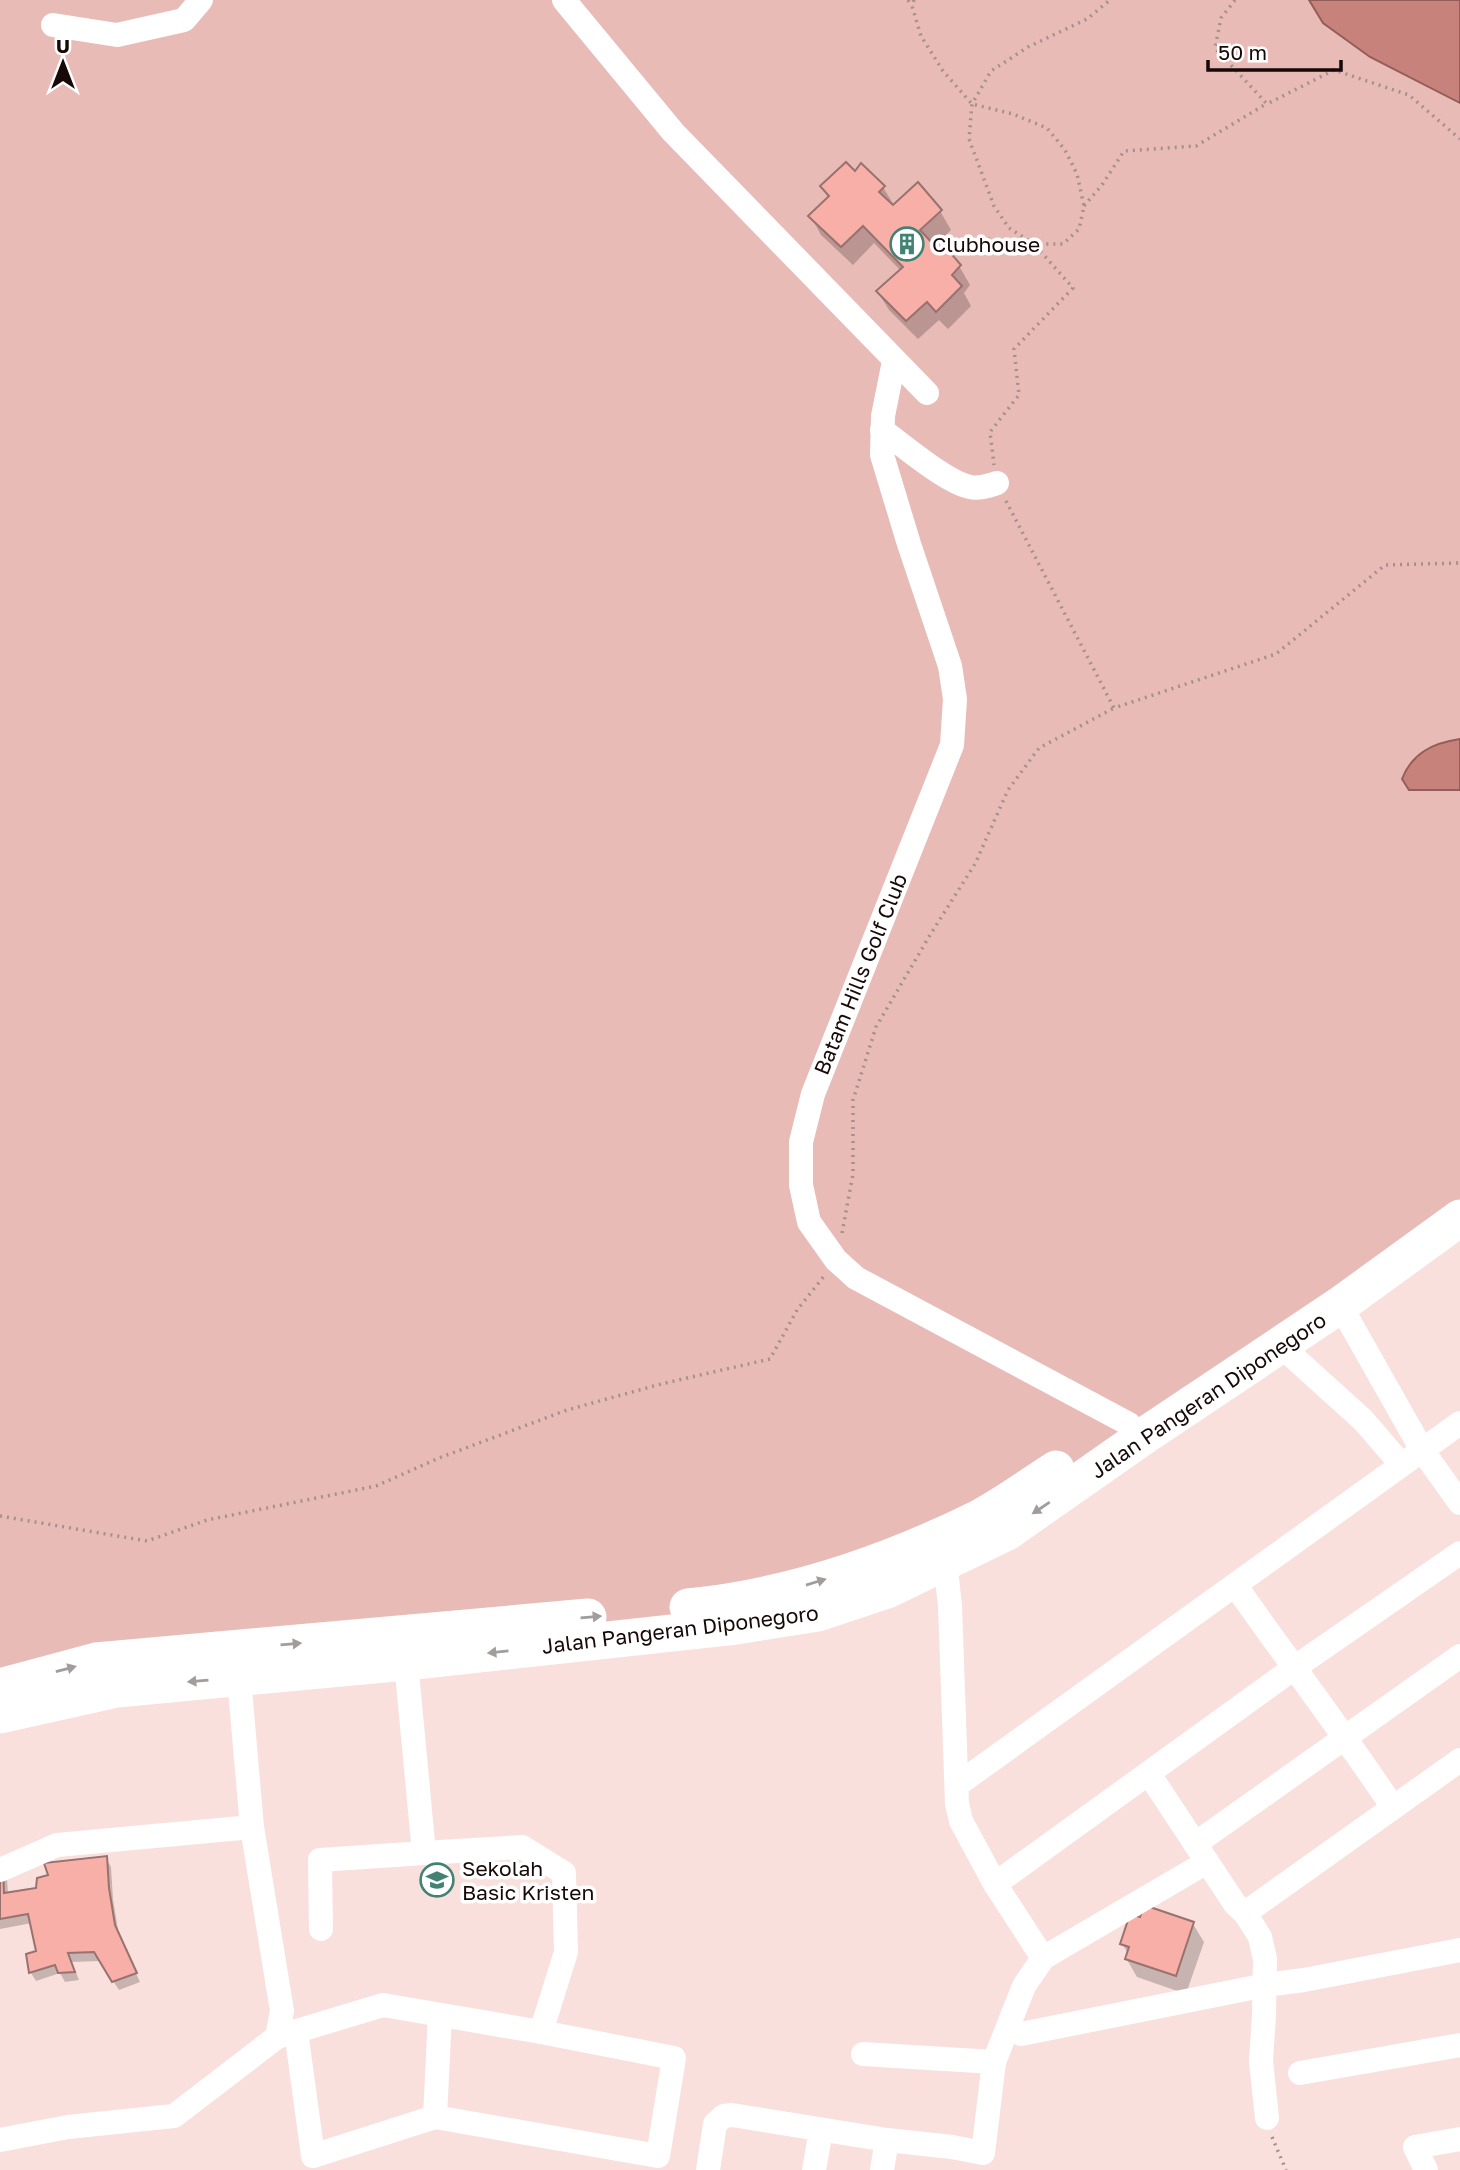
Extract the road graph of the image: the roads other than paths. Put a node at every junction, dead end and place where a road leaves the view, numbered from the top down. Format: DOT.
graph roads {
  1 [pos="201,0"];
  2 [pos="564,0"];
  3 [pos="53,26"];
  4 [pos="894,361"];
  5 [pos="927,393"];
  6 [pos="883,430"];
  7 [pos="996,483"];
  8 [pos="1460,1191"];
  9 [pos="1460,1219"];
  10 [pos="1340,1305"];
  11 [pos="1280,1345"];
  12 [pos="1460,1423"];
  13 [pos="1129,1424"];
  14 [pos="1422,1450"];
  15 [pos="1401,1464"];
  16 [pos="1460,1503"];
  17 [pos="1459,1556"];
  18 [pos="945,1562"];
  19 [pos="1235,1584"];
  20 [pos="1460,1656"];
  21 [pos="406,1661"];
  22 [pos="1294,1668"];
  23 [pos="239,1678"];
  24 [pos="0,1687"];
  25 [pos="0,1715"];
  26 [pos="1346,1737"];
  27 [pos="1460,1760"];
  28 [pos="1149,1774"];
  29 [pos="957,1785"];
  30 [pos="1392,1806"];
  31 [pos="252,1827"];
  32 [pos="424,1853"];
  33 [pos="1201,1854"];
  34 [pos="0,1870"];
  35 [pos="995,1884"];
  36 [pos="1245,1913"];
  37 [pos="321,1930"];
  38 [pos="1460,1950"];
  39 [pos="1043,1958"];
  40 [pos="1266,1985"];
  41 [pos="440,2015"];
  42 [pos="541,2032"];
  43 [pos="287,2034"];
  44 [pos="1021,2034"];
  45 [pos="1460,2045"];
  46 [pos="863,2054"];
  47 [pos="994,2062"];
  48 [pos="1300,2073"];
  49 [pos="435,2117"];
  50 [pos="1267,2118"];
  51 [pos="821,2130"];
  52 [pos="1460,2139"];
  53 [pos="0,2140"];
  54 [pos="887,2140"];
  55 [pos="708,2170"];
  56 [pos="814,2170"];
  57 [pos="882,2170"];
  58 [pos="1426,2170"];
  1 -- 3 [label="street"];
  2 -- 4 [label="street"];
  4 -- 5 [label="street"];
  4 -- 6 [label="street, Batam Hills Golf Club"];
  6 -- 7 [label="street"];
  6 -- 13 [label="street, Batam Hills Golf Club"];
  8 -- 13 [label="highway, Jalan Pangeran Diponegoro"];
  9 -- 10 [label="highway, Jalan Pangeran Diponegoro"];
  10 -- 11 [label="highway, Jalan Pangeran Diponegoro"];
  10 -- 14 [label="street"];
  11 -- 15 [label="street"];
  11 -- 18 [label="highway, Jalan Pangeran Diponegoro, one-way"];
  12 -- 14 [label="street"];
  24 -- 13 [label="highway, Jalan Pangeran Diponegoro, one-way"];
  14 -- 15 [label="street"];
  14 -- 16 [label="street"];
  15 -- 19 [label="street"];
  17 -- 22 [label="street"];
  18 -- 21 [label="highway, Jalan Pangeran Diponegoro, one-way"];
  18 -- 29 [label="street"];
  19 -- 22 [label="street"];
  19 -- 29 [label="street"];
  20 -- 26 [label="street"];
  21 -- 23 [label="highway, Jalan Pangeran Diponegoro"];
  21 -- 32 [label="street"];
  22 -- 26 [label="street"];
  22 -- 28 [label="street"];
  23 -- 25 [label="highway, Jalan Pangeran Diponegoro, one-way"];
  23 -- 31 [label="street"];
  26 -- 30 [label="street"];
  26 -- 33 [label="street"];
  27 -- 30 [label="street"];
  28 -- 33 [label="street"];
  28 -- 35 [label="street"];
  29 -- 35 [label="street"];
  30 -- 36 [label="street"];
  31 -- 34 [label="street"];
  31 -- 43 [label="street"];
  32 -- 37 [label="street"];
  32 -- 42 [label="street"];
  33 -- 36 [label="street"];
  33 -- 39 [label="street"];
  35 -- 39 [label="street"];
  36 -- 40 [label="street"];
  38 -- 40 [label="street"];
  39 -- 47 [label="street"];
  40 -- 44 [label="street"];
  40 -- 50 [label="street"];
  41 -- 42 [label="street"];
  41 -- 43 [label="street"];
  41 -- 49 [label="street"];
  42 -- 49 [label="street"];
  43 -- 49 [label="street"];
  43 -- 53 [label="street"];
  45 -- 48 [label="street"];
  46 -- 47 [label="street"];
  47 -- 54 [label="street"];
  51 -- 54 [label="street"];
  51 -- 55 [label="street"];
  51 -- 56 [label="street"];
  52 -- 58 [label="street"];
  54 -- 57 [label="street"];
}
